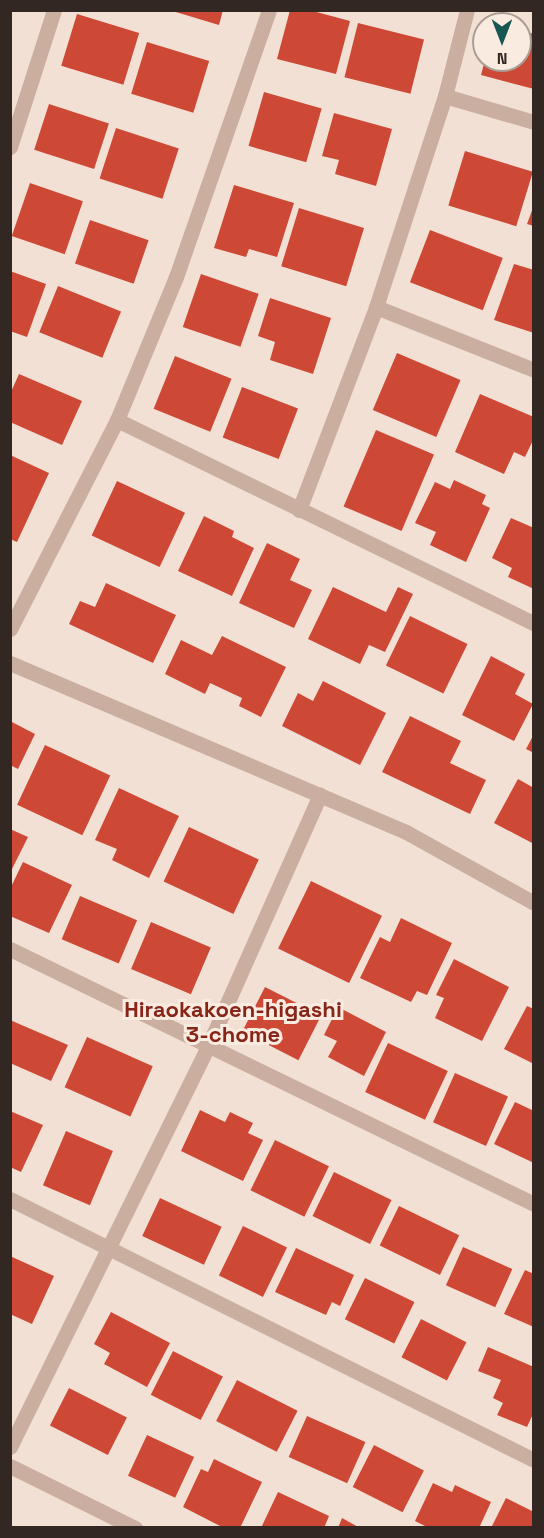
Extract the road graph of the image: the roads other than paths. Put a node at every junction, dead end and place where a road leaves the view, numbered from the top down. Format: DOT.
graph roads {
  1 [pos="54,10"];
  2 [pos="269,10"];
  3 [pos="467,10"];
  4 [pos="445,96"];
  5 [pos="534,122"];
  6 [pos="10,147"];
  7 [pos="376,307"];
  8 [pos="534,370"];
  9 [pos="117,420"];
  10 [pos="299,510"];
  11 [pos="534,623"];
  12 [pos="10,629"];
  13 [pos="10,663"];
  14 [pos="320,795"];
  15 [pos="534,903"];
  16 [pos="10,949"];
  17 [pos="209,1044"];
  18 [pos="10,1199"];
  19 [pos="534,1204"];
  20 [pos="110,1248"];
  21 [pos="10,1447"];
  22 [pos="534,1460"];
  23 [pos="10,1466"];
  24 [pos="135,1527"];
  1 -- 6 [label="street"];
  2 -- 9 [label="street"];
  3 -- 4 [label="street"];
  4 -- 5 [label="street"];
  4 -- 7 [label="street"];
  7 -- 8 [label="street"];
  7 -- 10 [label="street"];
  9 -- 10 [label="street"];
  9 -- 12 [label="street"];
  10 -- 11 [label="street"];
  13 -- 14 [label="street"];
  14 -- 15 [label="street"];
  14 -- 17 [label="street"];
  16 -- 17 [label="street"];
  17 -- 19 [label="street"];
  17 -- 20 [label="street"];
  18 -- 20 [label="street"];
  20 -- 21 [label="street"];
  20 -- 22 [label="street"];
  23 -- 24 [label="street"];
}
